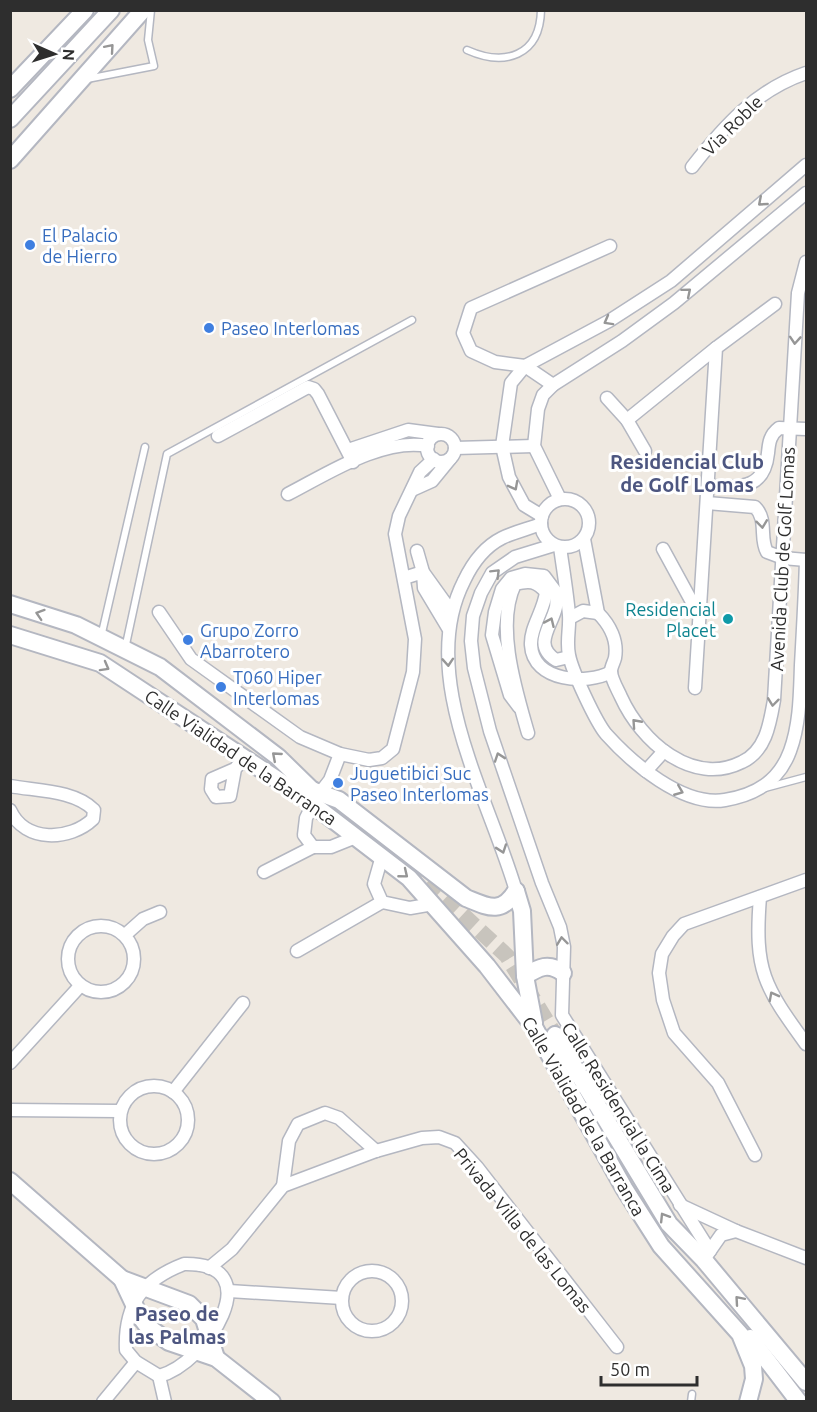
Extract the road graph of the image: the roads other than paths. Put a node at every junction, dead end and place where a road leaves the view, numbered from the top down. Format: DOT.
graph roads {
  1 [pos="85,10"];
  2 [pos="111,10"];
  3 [pos="143,10"];
  4 [pos="151,10"];
  5 [pos="541,10"];
  6 [pos="467,50"];
  7 [pos="807,72"];
  8 [pos="84,79"];
  9 [pos="10,89"];
  10 [pos="57,107"];
  11 [pos="10,119"];
  12 [pos="10,148"];
  13 [pos="10,160"];
  14 [pos="807,165"];
  15 [pos="692,166"];
  16 [pos="807,193"];
  17 [pos="610,246"];
  18 [pos="807,262"];
  19 [pos="775,304"];
  20 [pos="411,320"];
  21 [pos="716,348"];
  22 [pos="525,366"];
  23 [pos="553,385"];
  24 [pos="607,398"];
  25 [pos="627,420"];
  26 [pos="789,428"];
  27 [pos="807,429"];
  28 [pos="438,434"];
  29 [pos="219,436"];
  30 [pos="398,438"];
  31 [pos="428,446"];
  32 [pos="502,446"];
  33 [pos="534,446"];
  34 [pos="145,447"];
  35 [pos="645,451"];
  36 [pos="454,452"];
  37 [pos="350,456"];
  38 [pos="434,459"];
  39 [pos="708,486"];
  40 [pos="412,490"];
  41 [pos="288,494"];
  42 [pos="560,499"];
  43 [pos="707,503"];
  44 [pos="541,520"];
  45 [pos="584,538"];
  46 [pos="557,546"];
  47 [pos="663,549"];
  48 [pos="417,551"];
  49 [pos="783,558"];
  50 [pos="807,560"];
  51 [pos="423,572"];
  52 [pos="404,578"];
  53 [pos="10,604"];
  54 [pos="451,611"];
  55 [pos="159,612"];
  56 [pos="598,613"];
  57 [pos="699,616"];
  58 [pos="570,618"];
  59 [pos="10,625"];
  60 [pos="448,628"];
  61 [pos="10,635"];
  62 [pos="101,637"];
  63 [pos="125,649"];
  64 [pos="569,657"];
  65 [pos="84,658"];
  66 [pos="611,672"];
  67 [pos="578,679"];
  68 [pos="695,688"];
  69 [pos="800,694"];
  70 [pos="522,711"];
  71 [pos="807,711"];
  72 [pos="528,733"];
  73 [pos="664,751"];
  74 [pos="340,754"];
  75 [pos="240,763"];
  76 [pos="646,771"];
  77 [pos="806,775"];
  78 [pos="10,786"];
  79 [pos="762,789"];
  80 [pos="314,796"];
  81 [pos="10,810"];
  82 [pos="354,830"];
  83 [pos="312,847"];
  84 [pos="382,856"];
  85 [pos="264,872"];
  86 [pos="806,880"];
  87 [pos="516,891"];
  88 [pos="760,897"];
  89 [pos="382,902"];
  90 [pos="433,904"];
  91 [pos="160,912"];
  92 [pos="124,935"];
  93 [pos="297,951"];
  94 [pos="563,973"];
  95 [pos="525,976"];
  96 [pos="80,986"];
  97 [pos="243,1003"];
  98 [pos="534,1028"];
  99 [pos="555,1035"];
  100 [pos="807,1044"];
  101 [pos="10,1063"];
  102 [pos="173,1092"];
  103 [pos="10,1110"];
  104 [pos="119,1111"];
  105 [pos="376,1151"];
  106 [pos="755,1155"];
  107 [pos="10,1181"];
  108 [pos="283,1186"];
  109 [pos="679,1205"];
  110 [pos="736,1231"];
  111 [pos="661,1246"];
  112 [pos="707,1255"];
  113 [pos="807,1258"];
  114 [pos="209,1268"];
  115 [pos="122,1279"];
  116 [pos="147,1287"];
  117 [pos="229,1291"];
  118 [pos="342,1298"];
  119 [pos="133,1303"];
  120 [pos="209,1337"];
  121 [pos="616,1347"];
  122 [pos="197,1352"];
  123 [pos="216,1358"];
  124 [pos="136,1362"];
  125 [pos="159,1376"];
  126 [pos="806,1382"];
  127 [pos="692,1394"];
  128 [pos="752,1400"];
  129 [pos="103,1401"];
  130 [pos="165,1401"];
  131 [pos="272,1401"];
  132 [pos="692,1401"];
  133 [pos="799,1401"];
  1 -- 9 [label="main road"];
  2 -- 11 [label="main road"];
  8 -- 3 [label="main road, one-way"];
  4 -- 8 [label="lane"];
  5 -- 6 [label="lane"];
  7 -- 15 [label="street, Via Roble"];
  8 -- 10 [label="main road"];
  10 -- 12 [label="main road"];
  10 -- 13 [label="main road"];
  14 -- 22 [label="street, one-way"];
  23 -- 16 [label="street, one-way"];
  17 -- 22 [label="street"];
  18 -- 26 [label="street, Avenida Club de Golf Lomas, one-way"];
  19 -- 21 [label="street"];
  20 -- 63 [label="lane"];
  21 -- 25 [label="street"];
  21 -- 39 [label="street"];
  22 -- 23 [label="street"];
  22 -- 32 [label="street"];
  23 -- 33 [label="street"];
  24 -- 25 [label="street"];
  25 -- 35 [label="street"];
  26 -- 27 [label="street"];
  26 -- 39 [label="street"];
  26 -- 49 [label="street, Avenida Club de Golf Lomas"];
  28 -- 30 [label="street"];
  28 -- 31 [label="street"];
  28 -- 36 [label="street"];
  29 -- 37 [label="street"];
  30 -- 31 [label="street"];
  30 -- 37 [label="street"];
  31 -- 38 [label="street"];
  32 -- 33 [label="street"];
  32 -- 36 [label="street"];
  32 -- 44 [label="street, one-way"];
  33 -- 42 [label="street"];
  34 -- 62 [label="lane"];
  36 -- 38 [label="street"];
  36 -- 40 [label="street"];
  37 -- 41 [label="street"];
  38 -- 40 [label="street"];
  39 -- 43 [label="street"];
  40 -- 52 [label="street"];
  42 -- 44 [label="street"];
  42 -- 45 [label="street"];
  43 -- 49 [label="street, one-way"];
  43 -- 57 [label="street"];
  44 -- 46 [label="street"];
  44 -- 54 [label="street"];
  45 -- 46 [label="street"];
  45 -- 56 [label="street, Avenida Club de Golf Lomas"];
  46 -- 58 [label="street, Avenida Club de Golf Lomas"];
  94 -- 46 [label="street, Calle Residencial la Cima, one-way"];
  47 -- 57 [label="street"];
  48 -- 51 [label="street"];
  49 -- 50 [label="street"];
  49 -- 73 [label="street, Avenida Club de Golf Lomas, one-way"];
  50 -- 69 [label="street, Avenida Club de Golf Lomas"];
  51 -- 52 [label="street"];
  51 -- 54 [label="street"];
  51 -- 60 [label="street"];
  52 -- 74 [label="street"];
  62 -- 53 [label="main road, Calle Vialidad de la Barranca, one-way"];
  54 -- 60 [label="street"];
  55 -- 74 [label="street"];
  56 -- 58 [label="street"];
  56 -- 66 [label="street, Avenida Club de Golf Lomas"];
  57 -- 68 [label="street"];
  58 -- 64 [label="street, Avenida Club de Golf Lomas"];
  59 -- 65 [label="main road"];
  60 -- 87 [label="street, one-way"];
  61 -- 65 [label="main road, Calle Vialidad de la Barranca"];
  62 -- 63 [label="main road, Calle Vialidad de la Barranca"];
  80 -- 63 [label="main road, Calle Vialidad de la Barranca, one-way"];
  64 -- 67 [label="street, Avenida Club de Golf Lomas"];
  64 -- 70 [label="street, one-way"];
  65 -- 75 [label="main road, Calle Vialidad de la Barranca, one-way"];
  66 -- 67 [label="street"];
  73 -- 66 [label="street, Avenida Club de Golf Lomas, one-way"];
  67 -- 70 [label="street"];
  67 -- 76 [label="street, Avenida Club de Golf Lomas"];
  69 -- 71 [label="lane"];
  69 -- 79 [label="street, Avenida Club de Golf Lomas"];
  70 -- 72 [label="street"];
  73 -- 76 [label="street"];
  74 -- 80 [label="street"];
  75 -- 75 [label="street"];
  75 -- 80 [label="main road, Calle Vialidad de la Barranca"];
  76 -- 79 [label="street, Avenida Club de Golf Lomas, one-way"];
  77 -- 79 [label="lane"];
  78 -- 81 [label="street"];
  80 -- 82 [label="main road, Calle Vialidad de la Barranca"];
  80 -- 83 [label="street"];
  80 -- 87 [label="main road"];
  82 -- 83 [label="street"];
  82 -- 84 [label="main road, Calle Vialidad de la Barranca"];
  83 -- 85 [label="street"];
  84 -- 89 [label="street"];
  84 -- 90 [label="main road, Calle Vialidad de la Barranca, one-way"];
  86 -- 88 [label="street"];
  87 -- 95 [label="main road"];
  100 -- 88 [label="street, one-way"];
  88 -- 106 [label="street"];
  89 -- 90 [label="street"];
  89 -- 93 [label="street"];
  90 -- 98 [label="main road, Calle Vialidad de la Barranca"];
  91 -- 92 [label="street"];
  92 -- 96 [label="street"];
  92 -- 96 [label="street"];
  94 -- 95 [label="main road"];
  94 -- 109 [label="street, Calle Residencial la Cima"];
  95 -- 98 [label="main road"];
  96 -- 101 [label="street"];
  97 -- 102 [label="street"];
  98 -- 111 [label="main road, Calle Vialidad de la Barranca"];
  112 -- 99 [label="main road, Calle Vialidad de la Barranca, one-way"];
  102 -- 104 [label="street"];
  102 -- 104 [label="street"];
  103 -- 104 [label="street"];
  105 -- 108 [label="street, Privada Villa de las Lomas"];
  105 -- 108 [label="street"];
  105 -- 121 [label="street, Privada Villa de las Lomas"];
  107 -- 115 [label="main road"];
  108 -- 114 [label="street"];
  109 -- 110 [label="street"];
  109 -- 112 [label="street, Calle Residencial la Cima"];
  110 -- 112 [label="street"];
  110 -- 113 [label="street"];
  111 -- 128 [label="main road, Calle Vialidad de la Barranca"];
  111 -- 133 [label="main road"];
  126 -- 112 [label="main road, Calle Vialidad de la Barranca, one-way"];
  114 -- 116 [label="street"];
  114 -- 117 [label="street"];
  115 -- 116 [label="main road"];
  115 -- 119 [label="main road"];
  116 -- 119 [label="street"];
  116 -- 120 [label="main road"];
  117 -- 118 [label="street"];
  117 -- 120 [label="street"];
  118 -- 118 [label="street"];
  119 -- 122 [label="main road"];
  119 -- 124 [label="street"];
  120 -- 122 [label="street"];
  120 -- 123 [label="main road"];
  122 -- 123 [label="main road"];
  122 -- 125 [label="street"];
  123 -- 131 [label="main road"];
  124 -- 125 [label="street"];
  124 -- 129 [label="street"];
  125 -- 130 [label="street"];
  126 -- 133 [label="main road"];
  127 -- 132 [label="lane"];
}
